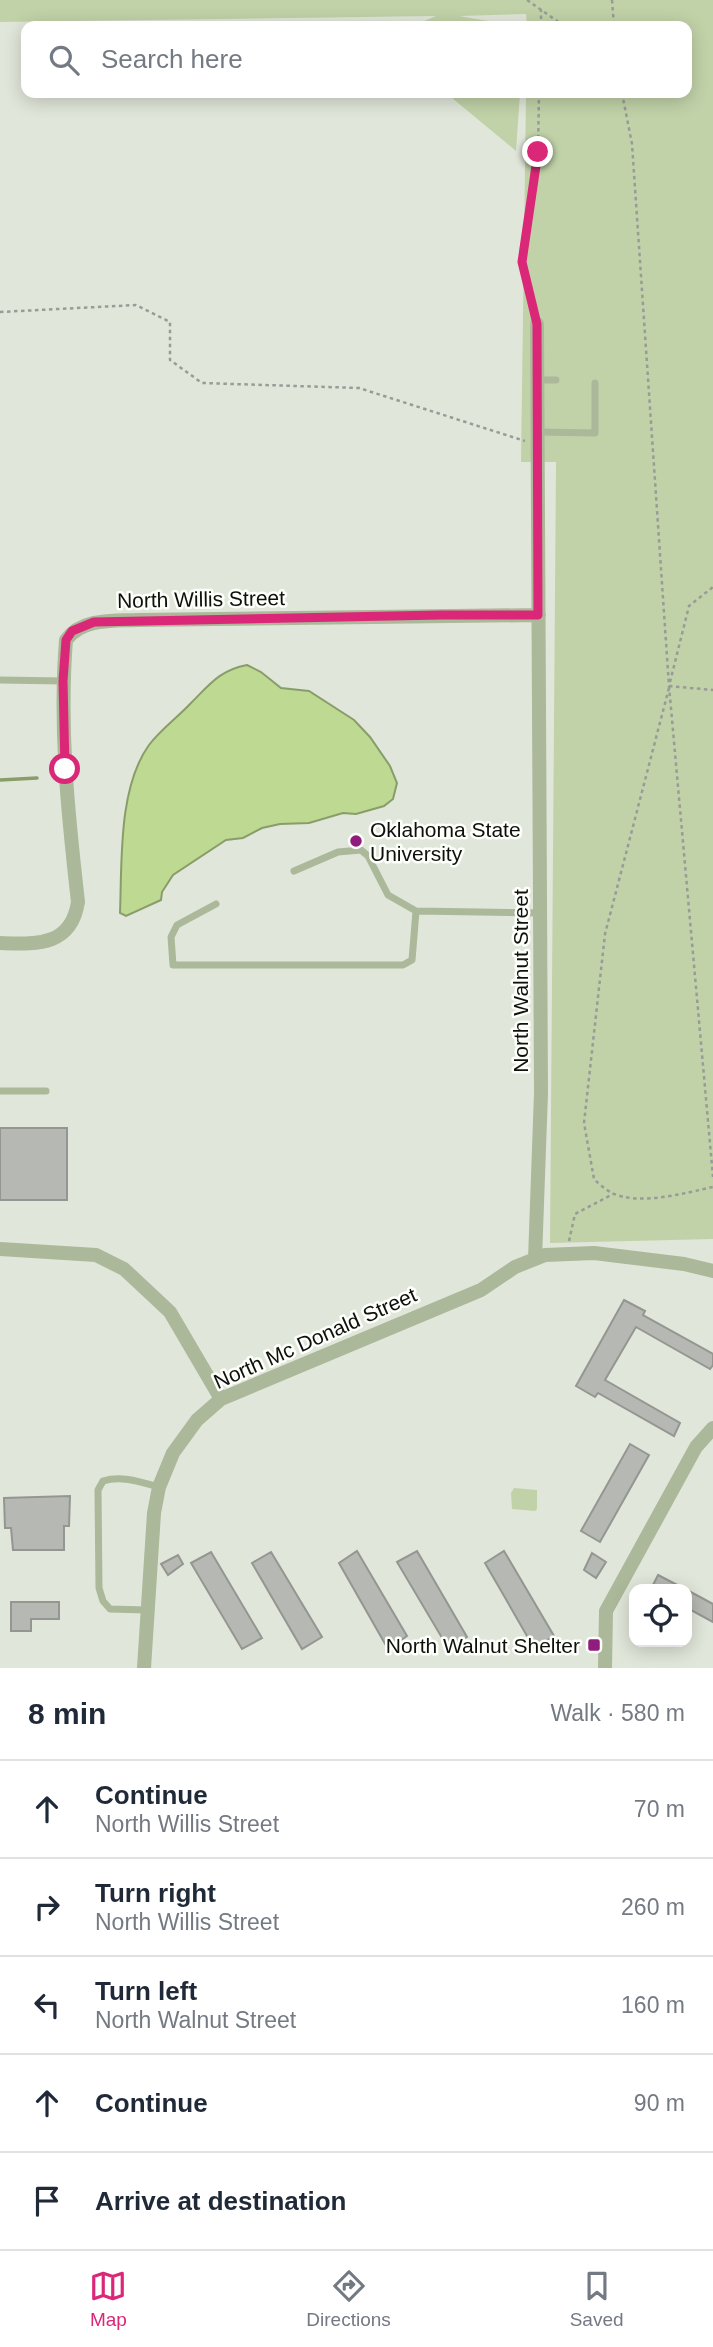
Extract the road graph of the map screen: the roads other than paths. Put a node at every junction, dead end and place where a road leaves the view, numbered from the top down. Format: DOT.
graph roads {
  1 [pos="537,324"];
  2 [pos="538,380"];
  3 [pos="556,380"];
  4 [pos="595,383"];
  5 [pos="538,438"];
  6 [pos="538,615"];
  7 [pos="0,680"];
  8 [pos="63,681"];
  9 [pos="294,871"];
  10 [pos="216,904"];
  11 [pos="416,911"];
  12 [pos="541,913"];
  13 [pos="0,943"];
  14 [pos="0,1091"];
  15 [pos="46,1091"];
  16 [pos="0,1249"];
  17 [pos="534,1259"];
  18 [pos="713,1271"];
  19 [pos="221,1399"];
  20 [pos="713,1428"];
  21 [pos="159,1487"];
  22 [pos="147,1610"];
  23 [pos="144,1668"];
  24 [pos="605,1668"];
  1 -- 2 [label="street, North Walnut Street"];
  2 -- 3 [label="lane"];
  2 -- 5 [label="street, North Walnut Street"];
  4 -- 5 [label="lane"];
  5 -- 6 [label="street, North Walnut Street"];
  6 -- 8 [label="street, North Willis Street"];
  6 -- 12 [label="street, North Walnut Street"];
  7 -- 8 [label="lane"];
  8 -- 13 [label="street, North Willis Street"];
  9 -- 11 [label="lane"];
  10 -- 11 [label="lane"];
  11 -- 12 [label="lane"];
  12 -- 17 [label="street, North Walnut Street"];
  14 -- 15 [label="lane"];
  16 -- 19 [label="street"];
  17 -- 18 [label="street, North Mc Donald Street"];
  17 -- 19 [label="street, North Mc Donald Street"];
  19 -- 21 [label="street, North Mc Donald Street"];
  20 -- 24 [label="street"];
  21 -- 22 [label="street, North Mc Donald Street"];
  21 -- 22 [label="lane"];
  22 -- 23 [label="street, North Mc Donald Street"];
}
